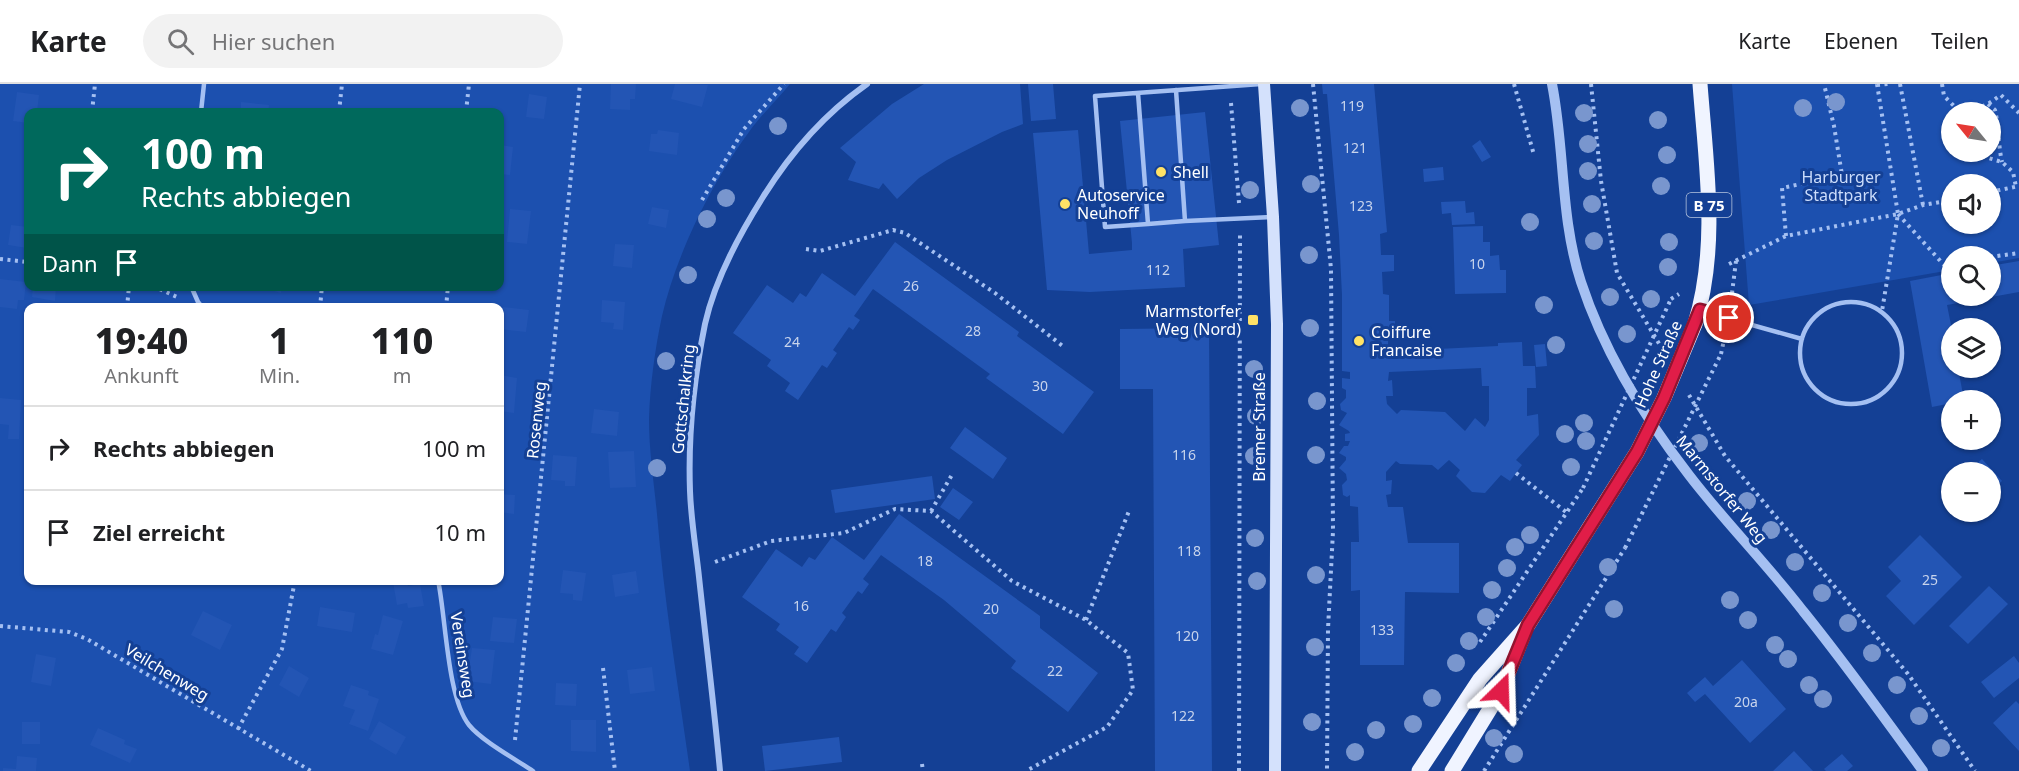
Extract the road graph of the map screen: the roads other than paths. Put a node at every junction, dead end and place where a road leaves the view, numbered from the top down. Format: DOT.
graph roads {
  1 [pos="204,84"];
  2 [pos="867,84"];
  3 [pos="1263,84"];
  4 [pos="1552,84"];
  5 [pos="1700,84"];
  6 [pos="1176,90"];
  7 [pos="1138,93"];
  8 [pos="201,108"];
  9 [pos="1274,217"];
  10 [pos="1185,221"];
  11 [pos="1148,224"];
  12 [pos="1697,317"];
  13 [pos="1802,339"];
  14 [pos="439,585"];
  15 [pos="1528,625"];
  16 [pos="533,771"];
  17 [pos="720,771"];
  18 [pos="1275,771"];
  19 [pos="1419,771"];
  20 [pos="1452,771"];
  21 [pos="1923,771"];
  1 -- 8 [label="lane"];
  2 -- 17 [label="street, Gottschalkring"];
  3 -- 6 [label="lane"];
  3 -- 9 [label="main road, Bremer Straße"];
  4 -- 21 [label="street, Marmstorfer Weg"];
  5 -- 12 [label="main road, Hohe Straße / B 75"];
  6 -- 7 [label="lane"];
  6 -- 10 [label="lane"];
  7 -- 11 [label="lane"];
  7 -- 11 [label="lane"];
  9 -- 10 [label="lane"];
  9 -- 18 [label="main road, Bremer Straße"];
  10 -- 11 [label="lane"];
  12 -- 13 [label="lane"];
  12 -- 15 [label="main road, Hohe Straße / B 75, bridge"];
  13 -- 13 [label="lane"];
  14 -- 16 [label="lane, Vereinsweg"];
  15 -- 19 [label="main road, Hohe Straße / B 75"];
  15 -- 20 [label="main road, Hohe Straße / B 75"];
}
